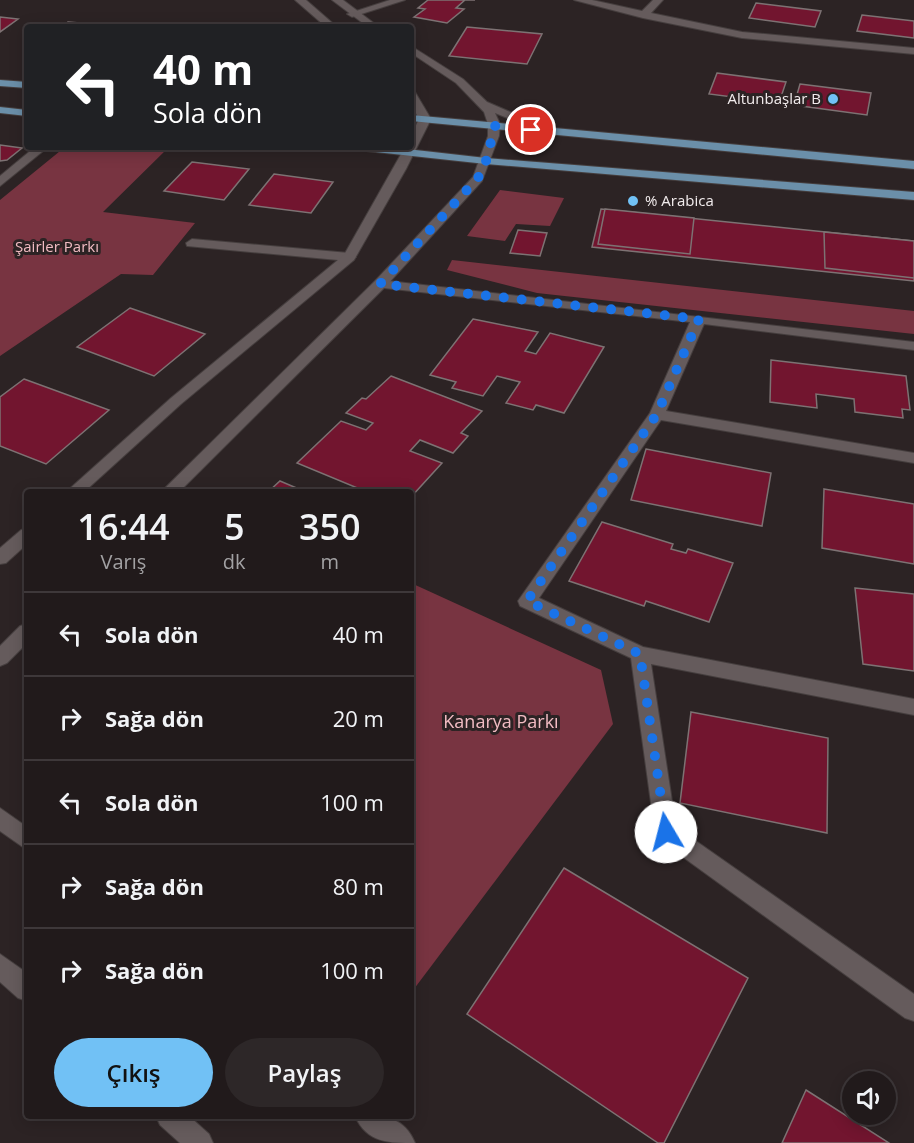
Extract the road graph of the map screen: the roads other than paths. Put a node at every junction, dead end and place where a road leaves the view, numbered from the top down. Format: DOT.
graph roads {
  1 [pos="300,0"];
  2 [pos="338,0"];
  3 [pos="400,0"];
  4 [pos="579,0"];
  5 [pos="658,0"];
  6 [pos="352,14"];
  7 [pos="643,15"];
  8 [pos="328,24"];
  9 [pos="369,24"];
  10 [pos="414,51"];
  11 [pos="914,51"];
  12 [pos="0,83"];
  13 [pos="24,85"];
  14 [pos="480,102"];
  15 [pos="0,110"];
  16 [pos="24,113"];
  17 [pos="418,118"];
  18 [pos="495,126"];
  19 [pos="548,131"];
  20 [pos="38,150"];
  21 [pos="388,150"];
  22 [pos="408,152"];
  23 [pos="486,161"];
  24 [pos="914,165"];
  25 [pos="0,183"];
  26 [pos="914,196"];
  27 [pos="192,243"];
  28 [pos="349,257"];
  29 [pos="380,284"];
  30 [pos="699,319"];
  31 [pos="914,346"];
  32 [pos="657,414"];
  33 [pos="914,458"];
  34 [pos="77,489"];
  35 [pos="171,489"];
  36 [pos="24,537"];
  37 [pos="0,558"];
  38 [pos="24,634"];
  39 [pos="640,654"];
  40 [pos="0,658"];
  41 [pos="914,707"];
  42 [pos="0,818"];
  43 [pos="24,838"];
  44 [pos="0,966"];
  45 [pos="24,987"];
  46 [pos="914,1009"];
  47 [pos="172,1119"];
  48 [pos="372,1119"];
  49 [pos="200,1143"];
  50 [pos="402,1143"];
  1 -- 8 [label="street"];
  2 -- 6 [label="street"];
  3 -- 6 [label="street"];
  4 -- 7 [label="street"];
  5 -- 7 [label="street"];
  6 -- 9 [label="street"];
  7 -- 11 [label="street"];
  10 -- 14 [label="street"];
  12 -- 13 [label="main road"];
  14 -- 18 [label="street"];
  14 -- 19 [label="street"];
  15 -- 16 [label="main road"];
  17 -- 18 [label="main road"];
  18 -- 19 [label="main road"];
  18 -- 23 [label="street"];
  19 -- 24 [label="main road"];
  20 -- 25 [label="street"];
  21 -- 22 [label="main road"];
  22 -- 23 [label="main road"];
  22 -- 28 [label="street"];
  23 -- 26 [label="main road"];
  23 -- 29 [label="street"];
  27 -- 28 [label="street"];
  28 -- 34 [label="street"];
  29 -- 30 [label="street"];
  29 -- 35 [label="street"];
  30 -- 31 [label="street"];
  30 -- 32 [label="street"];
  32 -- 33 [label="street"];
  32 -- 39 [label="street"];
  36 -- 37 [label="street"];
  38 -- 40 [label="street"];
  39 -- 41 [label="street"];
  39 -- 46 [label="street"];
  42 -- 43 [label="street"];
  44 -- 45 [label="street"];
  47 -- 49 [label="street"];
  48 -- 50 [label="street"];
}
